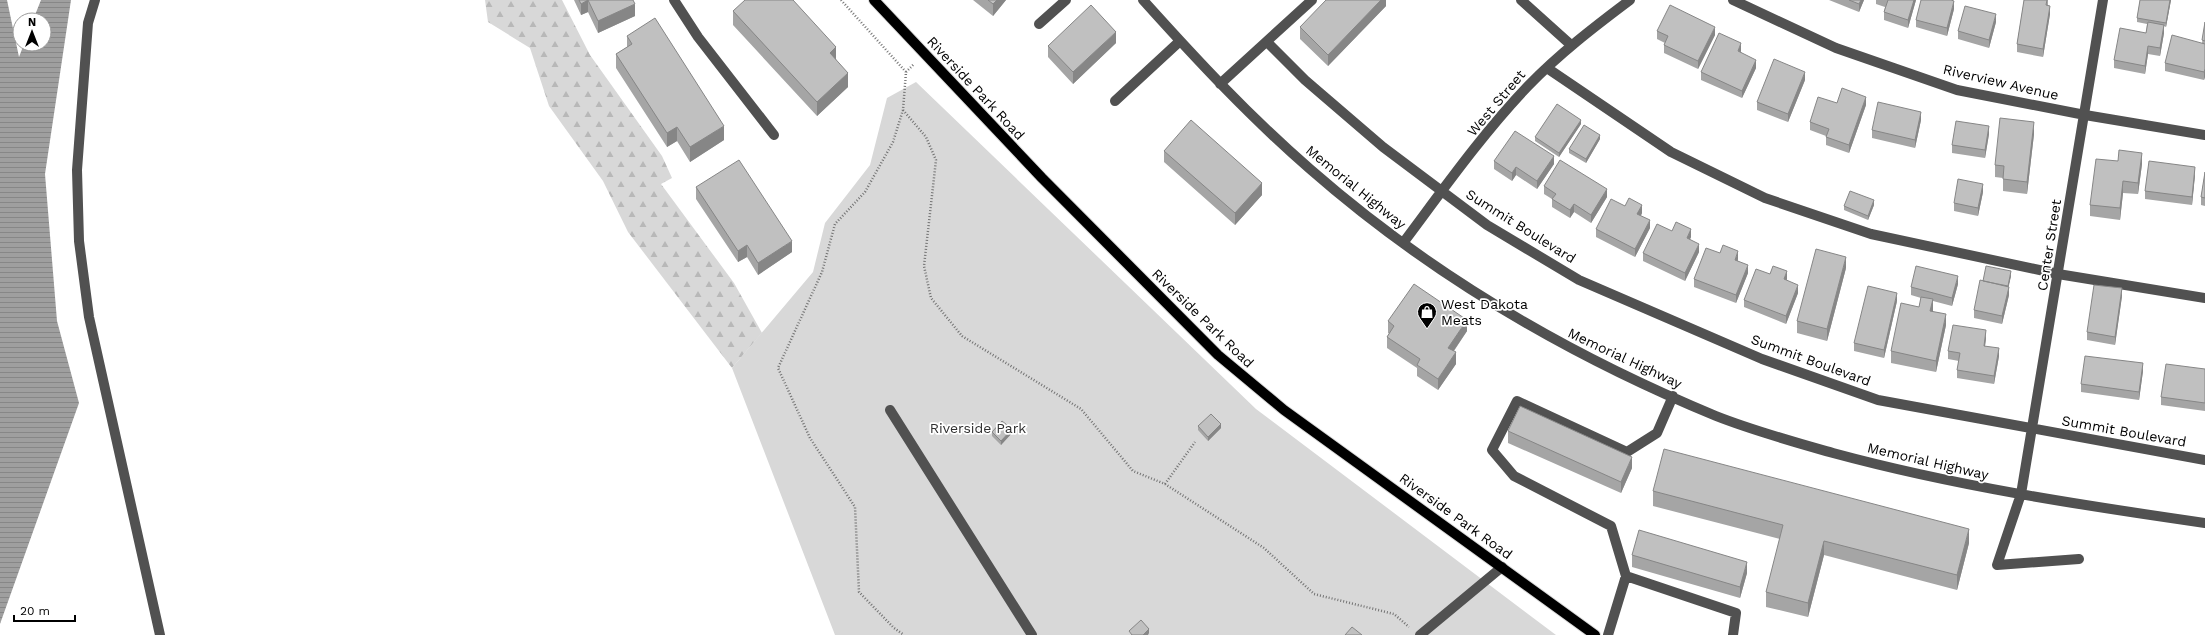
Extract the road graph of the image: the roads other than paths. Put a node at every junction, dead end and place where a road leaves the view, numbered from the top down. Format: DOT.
graph roads {
  1 [pos="95,0"];
  2 [pos="674,0"];
  3 [pos="874,0"];
  4 [pos="1066,0"];
  5 [pos="1143,0"];
  6 [pos="1312,0"];
  7 [pos="1521,0"];
  8 [pos="1630,0"];
  9 [pos="1733,0"];
  10 [pos="2103,0"];
  11 [pos="1039,24"];
  12 [pos="1180,41"];
  13 [pos="1267,42"];
  14 [pos="1571,46"];
  15 [pos="1547,68"];
  16 [pos="1220,84"];
  17 [pos="1115,101"];
  18 [pos="2085,115"];
  19 [pos="774,135"];
  20 [pos="2205,135"];
  21 [pos="1442,191"];
  22 [pos="1403,243"];
  23 [pos="2058,274"];
  24 [pos="2205,298"];
  25 [pos="1673,396"];
  26 [pos="890,410"];
  27 [pos="2033,429"];
  28 [pos="2205,460"];
  29 [pos="2021,494"];
  30 [pos="2205,524"];
  31 [pos="2079,559"];
  32 [pos="1502,567"];
  33 [pos="1626,576"];
  34 [pos="1416,633"];
  35 [pos="160,635"];
  36 [pos="1032,635"];
  37 [pos="1595,635"];
  38 [pos="1608,635"];
  39 [pos="1732,635"];
  1 -- 35 [label="street"];
  2 -- 19 [label="street"];
  3 -- 32 [label="main road, Riverside Park Road"];
  4 -- 11 [label="street"];
  5 -- 12 [label="street, Memorial Highway"];
  6 -- 13 [label="street"];
  7 -- 14 [label="street"];
  8 -- 14 [label="street, West Street"];
  9 -- 18 [label="street, Riverview Avenue"];
  10 -- 18 [label="street, Center Street"];
  12 -- 16 [label="street, Memorial Highway"];
  12 -- 17 [label="street"];
  13 -- 16 [label="street"];
  13 -- 21 [label="street, Summit Boulevard"];
  14 -- 15 [label="street, West Street"];
  15 -- 21 [label="street, West Street"];
  15 -- 23 [label="street"];
  16 -- 22 [label="street, Memorial Highway"];
  18 -- 20 [label="street, Riverview Avenue"];
  18 -- 23 [label="street, Center Street"];
  21 -- 22 [label="street, West Street"];
  21 -- 27 [label="street, Summit Boulevard"];
  22 -- 25 [label="street, Memorial Highway"];
  23 -- 24 [label="street"];
  23 -- 27 [label="street, Center Street"];
  25 -- 29 [label="street, Memorial Highway"];
  25 -- 33 [label="street"];
  26 -- 36 [label="street"];
  27 -- 28 [label="street, Summit Boulevard"];
  27 -- 29 [label="street, Center Street"];
  29 -- 30 [label="street, Memorial Highway"];
  29 -- 31 [label="street, Center Street"];
  32 -- 34 [label="street"];
  32 -- 37 [label="main road, Riverside Park Road"];
  33 -- 38 [label="street"];
  33 -- 39 [label="street"];
}
